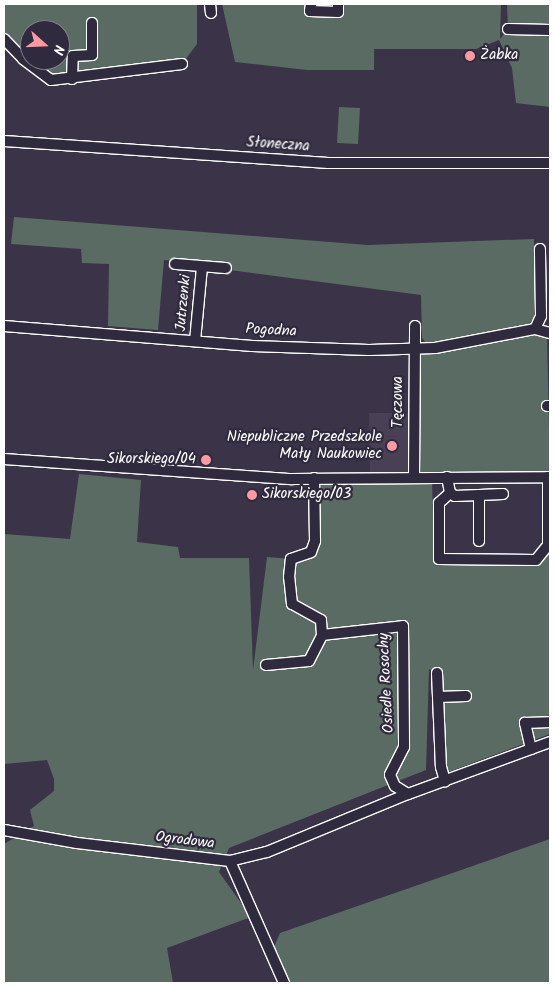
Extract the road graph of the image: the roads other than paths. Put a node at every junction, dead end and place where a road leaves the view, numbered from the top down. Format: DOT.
graph roads {
  1 [pos="311,4"];
  2 [pos="338,4"];
  3 [pos="92,23"];
  4 [pos="508,29"];
  5 [pos="550,30"];
  6 [pos="4,39"];
  7 [pos="182,64"];
  8 [pos="72,79"];
  9 [pos="4,141"];
  10 [pos="550,163"];
  11 [pos="540,249"];
  12 [pos="175,264"];
  13 [pos="202,267"];
  14 [pos="226,268"];
  15 [pos="545,277"];
  16 [pos="4,326"];
  17 [pos="415,326"];
  18 [pos="535,328"];
  19 [pos="549,333"];
  20 [pos="195,341"];
  21 [pos="414,350"];
  22 [pos="4,459"];
  23 [pos="447,477"];
  24 [pos="549,477"];
  25 [pos="314,478"];
  26 [pos="414,478"];
  27 [pos="450,493"];
  28 [pos="503,494"];
  29 [pos="479,495"];
  30 [pos="480,541"];
  31 [pos="549,545"];
  32 [pos="322,635"];
  33 [pos="266,665"];
  34 [pos="437,673"];
  35 [pos="466,696"];
  36 [pos="438,697"];
  37 [pos="550,722"];
  38 [pos="550,742"];
  39 [pos="531,750"];
  40 [pos="445,781"];
  41 [pos="408,794"];
  42 [pos="4,830"];
  43 [pos="230,861"];
  44 [pos="284,983"];
  1 -- 2 [label="street"];
  3 -- 8 [label="street"];
  4 -- 5 [label="street"];
  6 -- 8 [label="street"];
  7 -- 8 [label="street"];
  9 -- 10 [label="street, Słoneczna"];
  11 -- 15 [label="street"];
  12 -- 13 [label="street, Jutrzenki"];
  13 -- 14 [label="street, Jutrzenki"];
  13 -- 20 [label="street, Jutrzenki"];
  15 -- 18 [label="street"];
  16 -- 20 [label="street, Pogodna"];
  17 -- 21 [label="street, Tęczowa"];
  18 -- 19 [label="street"];
  18 -- 21 [label="street, Pogodna"];
  20 -- 21 [label="street, Pogodna"];
  21 -- 26 [label="street, Tęczowa"];
  22 -- 25 [label="street"];
  23 -- 24 [label="street"];
  23 -- 26 [label="street"];
  23 -- 27 [label="street"];
  24 -- 31 [label="street"];
  25 -- 26 [label="street"];
  25 -- 32 [label="street"];
  27 -- 29 [label="street"];
  27 -- 31 [label="street"];
  28 -- 29 [label="street"];
  29 -- 30 [label="street"];
  32 -- 33 [label="street"];
  32 -- 41 [label="street, Osiedle Rosochy"];
  34 -- 36 [label="street"];
  35 -- 36 [label="street"];
  36 -- 40 [label="street"];
  37 -- 39 [label="street"];
  38 -- 39 [label="street"];
  39 -- 40 [label="street"];
  40 -- 41 [label="street"];
  41 -- 43 [label="street"];
  42 -- 43 [label="street, Ogrodowa"];
  43 -- 44 [label="street, Ogrodowa"];
}
